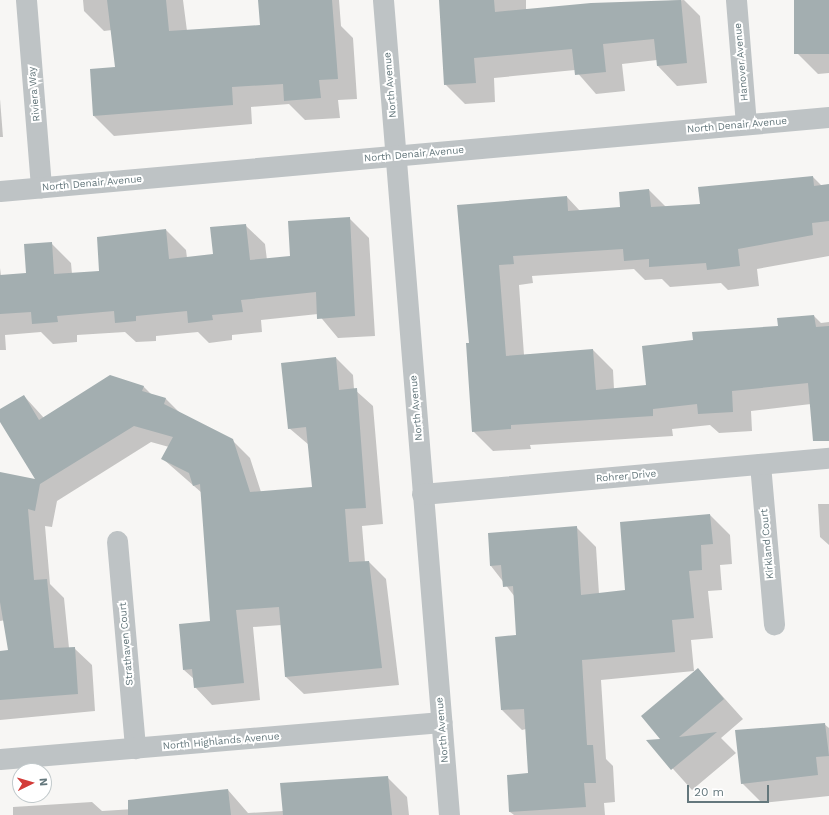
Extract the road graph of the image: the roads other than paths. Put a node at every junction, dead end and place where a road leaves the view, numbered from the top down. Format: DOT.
graph roads {
  1 [pos="26,0"];
  2 [pos="383,0"];
  3 [pos="736,0"];
  4 [pos="829,117"];
  5 [pos="746,124"];
  6 [pos="396,155"];
  7 [pos="41,187"];
  8 [pos="0,191"];
  9 [pos="829,458"];
  10 [pos="760,464"];
  11 [pos="422,494"];
  12 [pos="117,541"];
  13 [pos="774,624"];
  14 [pos="441,722"];
  15 [pos="135,748"];
  16 [pos="0,759"];
  17 [pos="449,815"];
  1 -- 7 [label="street, Riviera Way"];
  2 -- 6 [label="street, North Avenue"];
  3 -- 5 [label="street, Hanover Avenue"];
  4 -- 5 [label="street, North Denair Avenue"];
  5 -- 6 [label="street, North Denair Avenue"];
  6 -- 7 [label="street, North Denair Avenue"];
  6 -- 11 [label="street, North Avenue"];
  7 -- 8 [label="street, North Denair Avenue"];
  9 -- 10 [label="street, Rohrer Drive"];
  10 -- 11 [label="street, Rohrer Drive"];
  10 -- 13 [label="street, Kirkland Court"];
  11 -- 14 [label="street, North Avenue"];
  12 -- 15 [label="street, Strathaven Court"];
  14 -- 15 [label="street, North Highlands Avenue"];
  14 -- 17 [label="street, North Avenue"];
  15 -- 16 [label="street, North Highlands Avenue"];
}
